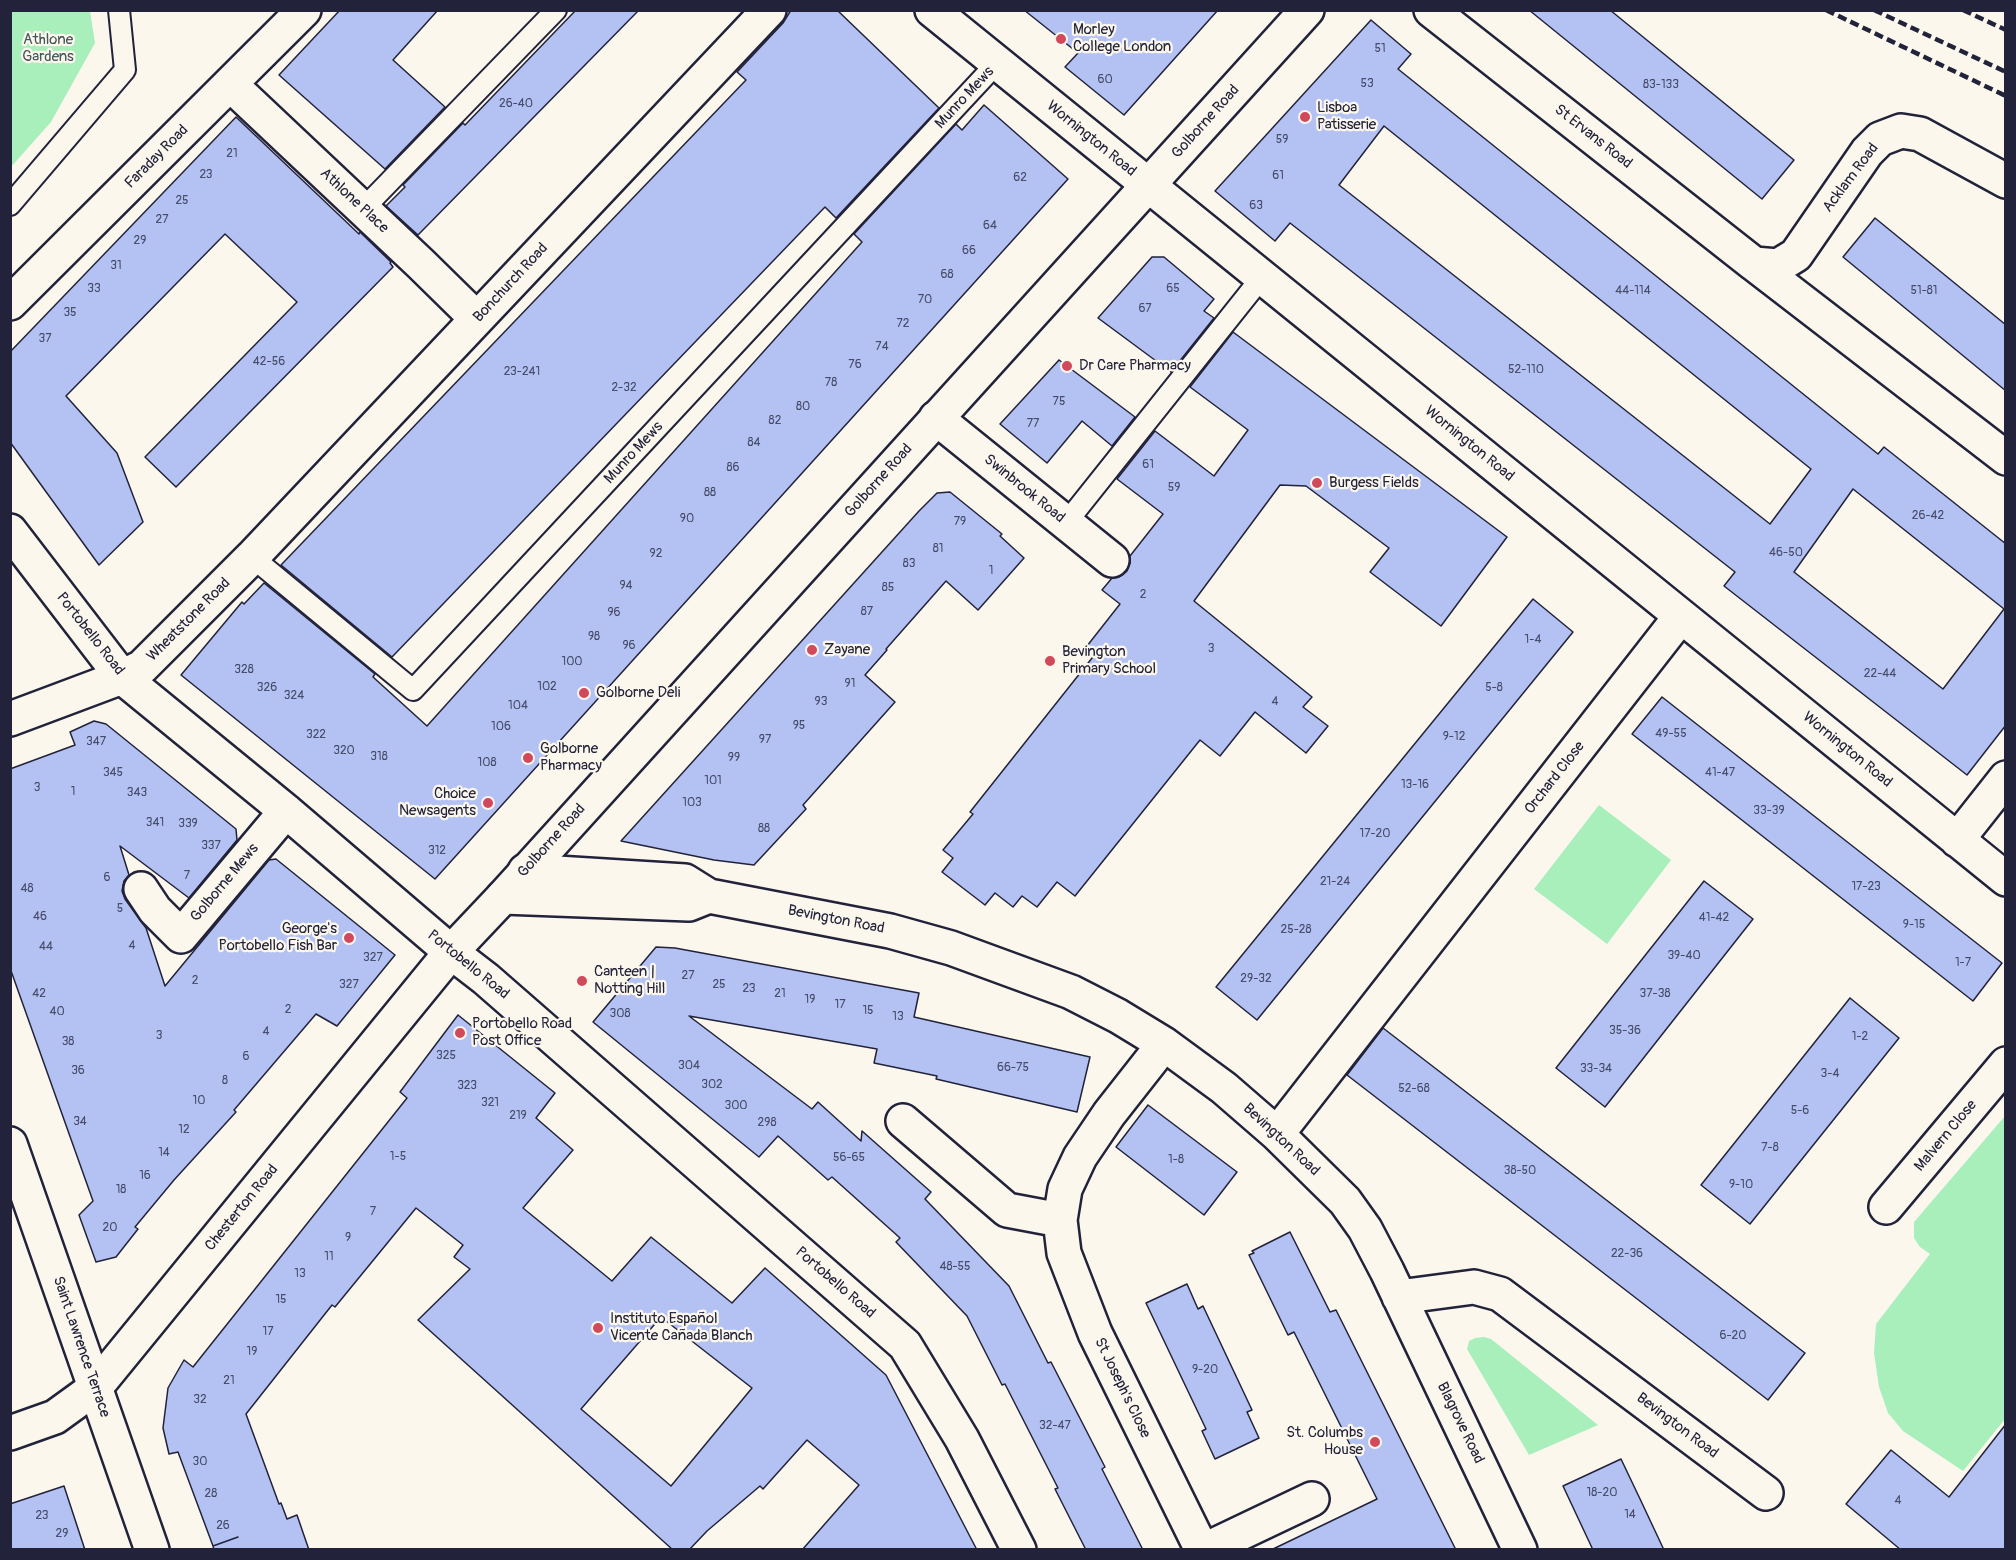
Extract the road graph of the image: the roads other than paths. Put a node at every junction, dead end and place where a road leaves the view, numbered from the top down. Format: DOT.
graph roads {
  1 [pos="119,10"];
  2 [pos="304,10"];
  3 [pos="556,10"];
  4 [pos="769,10"];
  5 [pos="932,10"];
  6 [pos="1307,10"];
  7 [pos="1431,10"];
  8 [pos="997,63"];
  9 [pos="230,84"];
  10 [pos="2006,181"];
  11 [pos="1148,185"];
  12 [pos="10,205"];
  13 [pos="363,209"];
  14 [pos="1766,265"];
  15 [pos="1262,277"];
  16 [pos="10,303"];
  17 [pos="477,319"];
  18 [pos="936,418"];
  19 [pos="2006,458"];
  20 [pos="1066,523"];
  21 [pos="10,531"];
  22 [pos="252,556"];
  23 [pos="1112,560"];
  24 [pos="1681,616"];
  25 [pos="122,677"];
  26 [pos="10,719"];
  27 [pos="2006,778"];
  28 [pos="286,810"];
  29 [pos="1957,840"];
  30 [pos="525,871"];
  31 [pos="2006,879"];
  32 [pos="141,890"];
  33 [pos="709,896"];
  34 [pos="503,897"];
  35 [pos="451,952"];
  36 [pos="1164,1044"];
  37 [pos="2006,1064"];
  38 [pos="903,1121"];
  39 [pos="1277,1134"];
  40 [pos="10,1144"];
  41 [pos="1886,1207"];
  42 [pos="1060,1220"];
  43 [pos="1399,1297"];
  44 [pos="95,1388"];
  45 [pos="10,1433"];
  46 [pos="1766,1493"];
  47 [pos="1312,1499"];
  48 [pos="152,1550"];
  49 [pos="1019,1550"];
  50 [pos="1204,1550"];
  51 [pos="1520,1550"];
  1 -- 12 [label="lane"];
  2 -- 9 [label="street, Faraday Road"];
  3 -- 13 [label="lane"];
  4 -- 17 [label="street, Bonchurch Road"];
  5 -- 8 [label="street, Wornington Road"];
  6 -- 11 [label="street, Golborne Road"];
  7 -- 14 [label="street, St Ervans Road"];
  8 -- 11 [label="street, Wornington Road"];
  8 -- 22 [label="lane, Munro Mews"];
  9 -- 13 [label="street, Athlone Place"];
  9 -- 16 [label="street, Faraday Road"];
  10 -- 14 [label="street, Acklam Road"];
  11 -- 15 [label="street, Wornington Road"];
  11 -- 18 [label="street, Golborne Road"];
  13 -- 17 [label="street, Athlone Place"];
  14 -- 19 [label="street, St Ervans Road"];
  15 -- 20 [label="lane"];
  15 -- 24 [label="street, Wornington Road"];
  17 -- 22 [label="street, Bonchurch Road"];
  18 -- 20 [label="street, Swinbrook Road"];
  18 -- 30 [label="street, Golborne Road"];
  20 -- 23 [label="street, Swinbrook Road"];
  21 -- 25 [label="street, Portobello Road"];
  22 -- 25 [label="street, Wheatstone Road"];
  24 -- 29 [label="street, Wornington Road"];
  24 -- 39 [label="street, Orchard Close"];
  25 -- 26 [label="street"];
  25 -- 28 [label="street, Portobello Road"];
  27 -- 29 [label="street"];
  28 -- 32 [label="street, Golborne Mews"];
  28 -- 35 [label="street, Portobello Road"];
  29 -- 31 [label="street, Wornington Road"];
  30 -- 33 [label="street, Bevington Road"];
  30 -- 34 [label="street, Golborne Road"];
  33 -- 34 [label="street, Bevington Road"];
  33 -- 36 [label="street, Bevington Road"];
  34 -- 35 [label="street, Golborne Road"];
  35 -- 44 [label="street, Chesterton Road"];
  35 -- 49 [label="street, Portobello Road"];
  36 -- 39 [label="street, Bevington Road"];
  36 -- 42 [label="street, St Joseph's Close"];
  37 -- 41 [label="street, Malvern Close"];
  38 -- 42 [label="street"];
  39 -- 43 [label="street, Bevington Road"];
  40 -- 44 [label="street, Saint Lawrence Terrace"];
  42 -- 50 [label="street, St Joseph's Close"];
  43 -- 46 [label="street, Bevington Road"];
  43 -- 51 [label="street, Blagrove Road"];
  44 -- 45 [label="street, Chesterton Road"];
  44 -- 48 [label="street, Saint Lawrence Terrace"];
  47 -- 50 [label="street, St Joseph's Close"];
}
